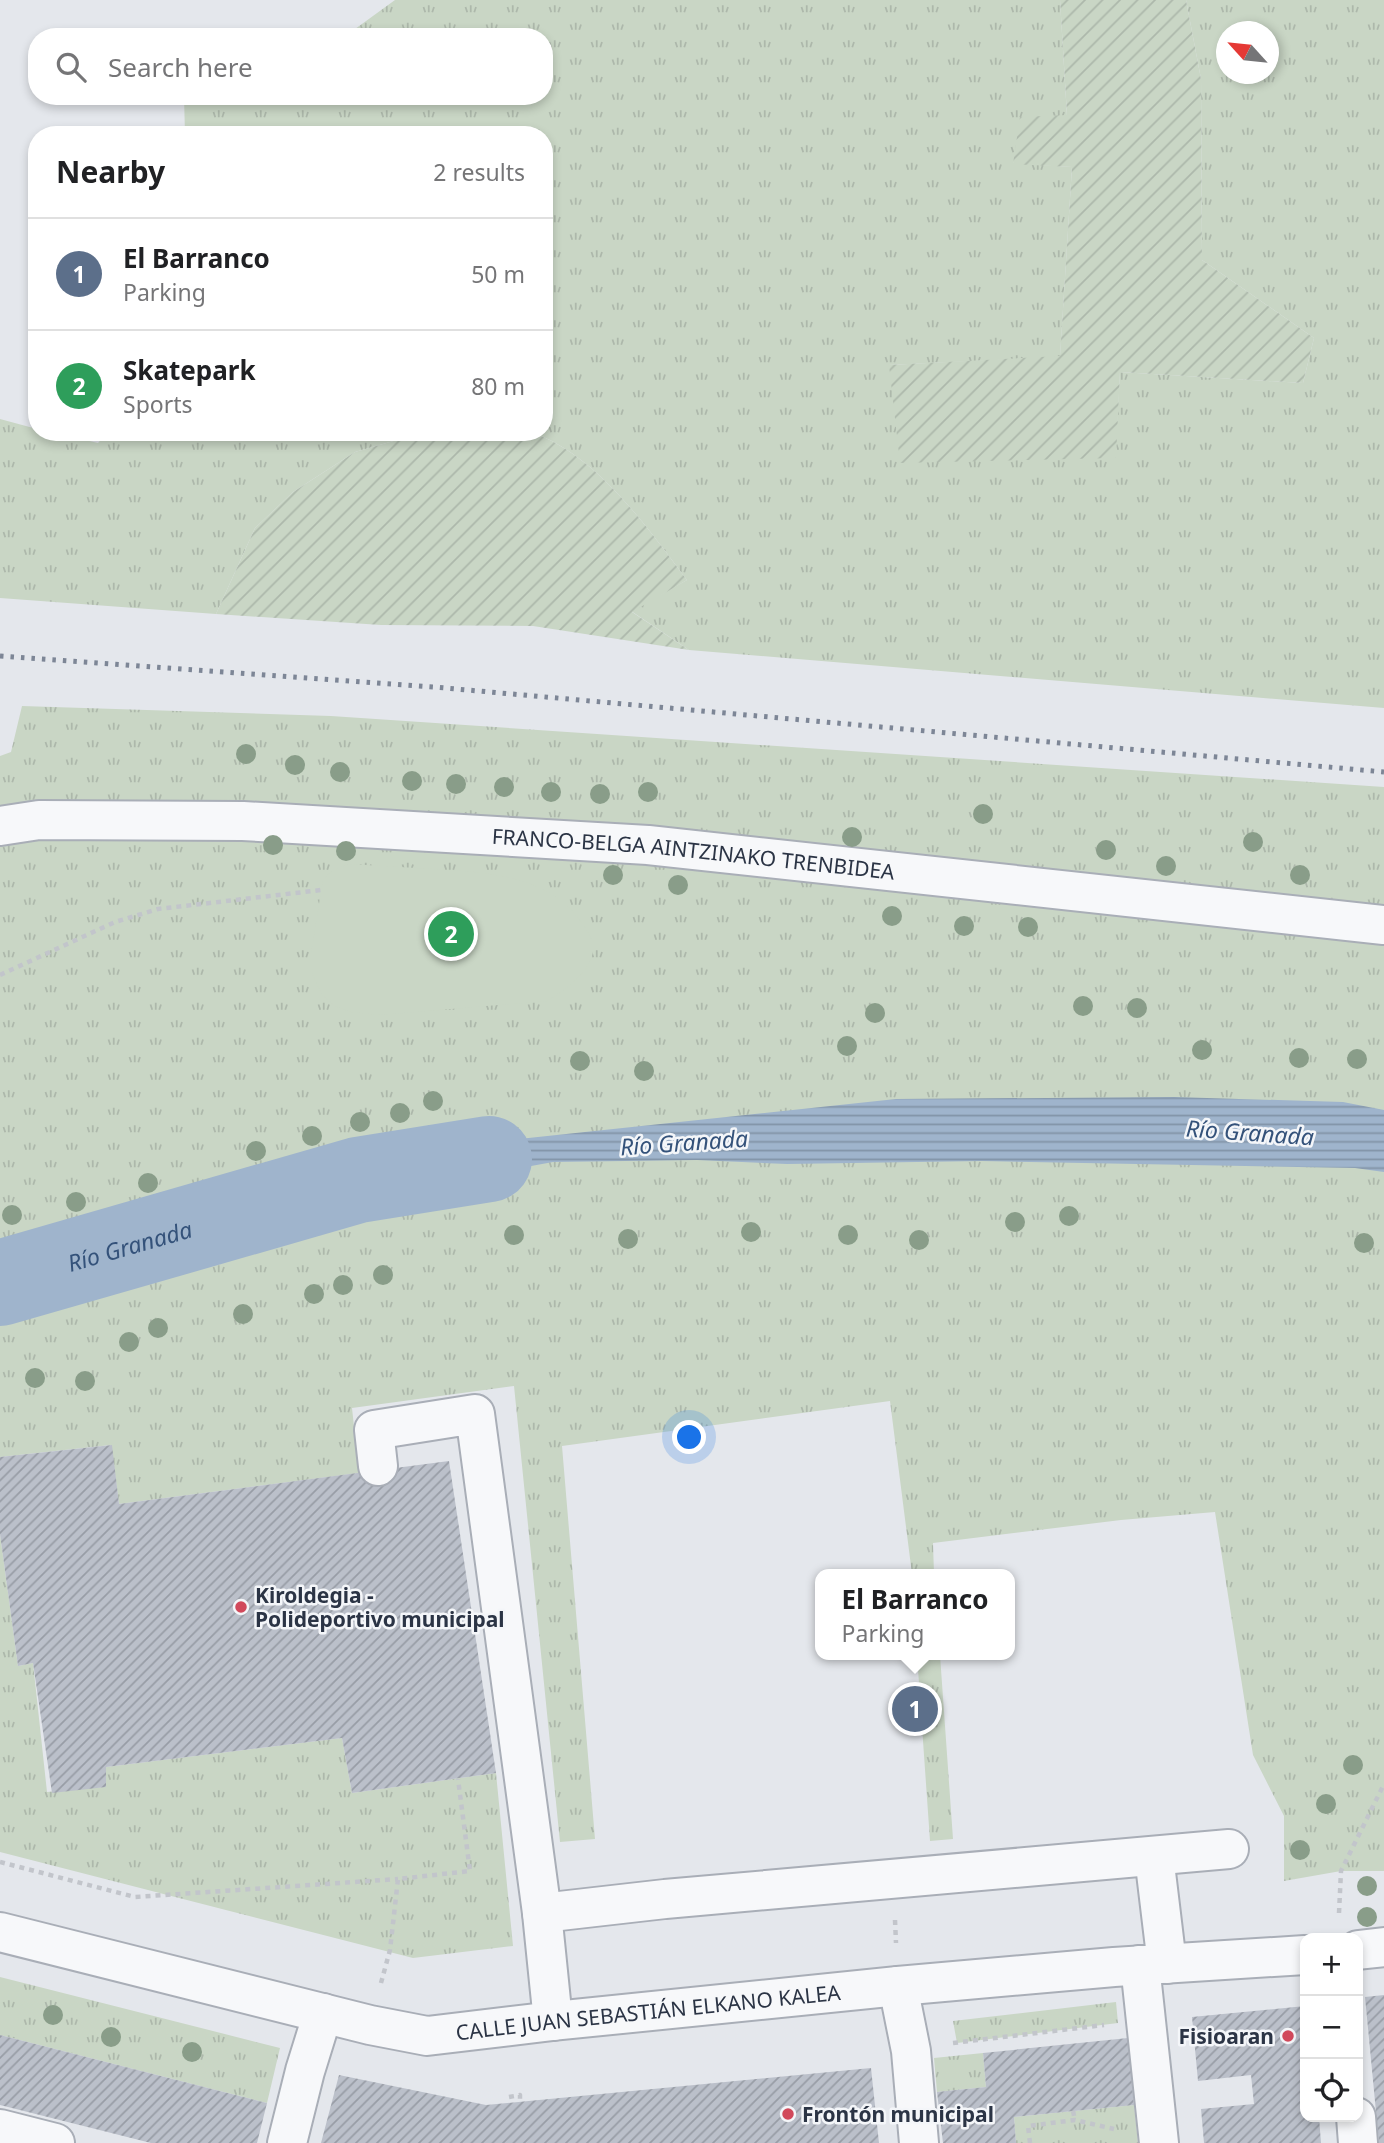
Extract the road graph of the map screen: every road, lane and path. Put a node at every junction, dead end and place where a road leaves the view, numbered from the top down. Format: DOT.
graph roads {
  1 [pos="0,826"];
  2 [pos="321,890"];
  3 [pos="1384,925"];
  4 [pos="0,975"];
  5 [pos="378,1466"];
  6 [pos="458,1779"];
  7 [pos="1384,1784"];
  8 [pos="1229,1849"];
  9 [pos="1154,1856"];
  10 [pos="0,1862"];
  11 [pos="398,1879"];
  12 [pos="885,1880"];
  13 [pos="542,1913"];
  14 [pos="0,1932"];
  15 [pos="1348,1933"];
  16 [pos="1363,1941"];
  17 [pos="1384,1947"];
  18 [pos="1300,1955"];
  19 [pos="1153,1964"];
  20 [pos="898,1986"];
  21 [pos="323,2013"];
  22 [pos="553,2021"];
  23 [pos="370,2025"];
  24 [pos="1105,2025"];
  25 [pos="957,2043"];
  26 [pos="509,2097"];
  27 [pos="520,2102"];
  28 [pos="1073,2111"];
  29 [pos="1356,2122"];
  30 [pos="0,2129"];
  31 [pos="55,2143"];
  32 [pos="286,2143"];
  33 [pos="919,2143"];
  34 [pos="1030,2143"];
  35 [pos="1159,2143"];
  36 [pos="1358,2143"];
  1 -- 3 [label="street, FRANCO-BELGA AINTZINAKO TRENBIDEA"];
  2 -- 4 [label="path"];
  5 -- 13 [label="street"];
  6 -- 11 [label="path"];
  7 -- 15 [label="path"];
  8 -- 9 [label="street"];
  9 -- 12 [label="street"];
  9 -- 19 [label="street"];
  10 -- 11 [label="path"];
  11 -- 23 [label="path"];
  12 -- 13 [label="street"];
  12 -- 20 [label="path"];
  13 -- 22 [label="street"];
  14 -- 21 [label="street, CALLE JUAN SEBASTIÁN ELKANO KALEA"];
  16 -- 17 [label="street"];
  18 -- 19 [label="street, CALLE JUAN SEBASTIÁN ELKANO KALEA"];
  19 -- 20 [label="street, CALLE JUAN SEBASTIÁN ELKANO KALEA"];
  19 -- 35 [label="street"];
  20 -- 22 [label="street, CALLE JUAN SEBASTIÁN ELKANO KALEA"];
  20 -- 33 [label="street"];
  21 -- 23 [label="street, CALLE JUAN SEBASTIÁN ELKANO KALEA"];
  21 -- 32 [label="street"];
  22 -- 23 [label="street, CALLE JUAN SEBASTIÁN ELKANO KALEA"];
  24 -- 25 [label="path"];
  26 -- 27 [label="path"];
  28 -- 34 [label="path"];
  29 -- 36 [label="street"];
  30 -- 31 [label="street"];
}
